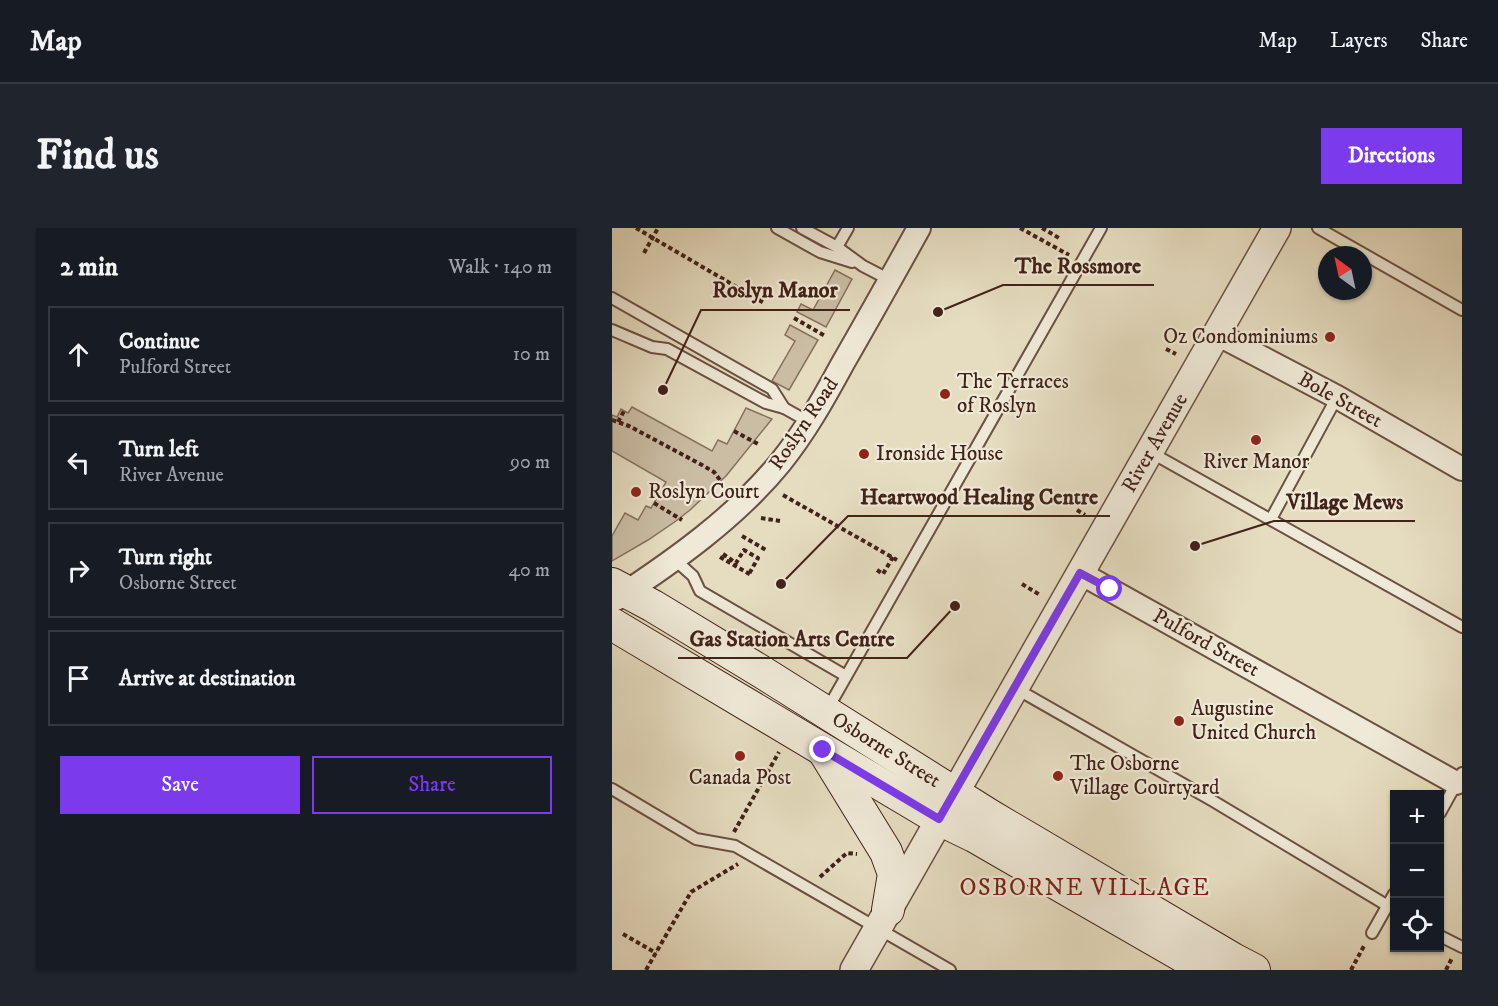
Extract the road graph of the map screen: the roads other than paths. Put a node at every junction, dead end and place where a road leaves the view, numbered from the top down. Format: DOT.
graph roads {
  1 [pos="777,228"];
  2 [pos="802,228"];
  3 [pos="848,228"];
  4 [pos="919,228"];
  5 [pos="1101,228"];
  6 [pos="1277,228"];
  7 [pos="1318,228"];
  8 [pos="837,247"];
  9 [pos="863,266"];
  10 [pos="890,280"];
  11 [pos="612,298"];
  12 [pos="1462,310"];
  13 [pos="612,330"];
  14 [pos="1217,334"];
  15 [pos="1337,397"];
  16 [pos="784,408"];
  17 [pos="810,422"];
  18 [pos="1150,451"];
  19 [pos="1462,469"];
  20 [pos="1270,519"];
  21 [pos="674,559"];
  22 [pos="1080,573"];
  23 [pos="617,592"];
  24 [pos="612,624"];
  25 [pos="1462,627"];
  26 [pos="846,676"];
  27 [pos="1015,688"];
  28 [pos="825,713"];
  29 [pos="823,750"];
  30 [pos="1459,778"];
  31 [pos="612,789"];
  32 [pos="947,806"];
  33 [pos="1444,806"];
  34 [pos="1393,898"];
  35 [pos="1388,906"];
  36 [pos="883,919"];
  37 [pos="1372,933"];
  38 [pos="854,970"];
  39 [pos="950,970"];
  40 [pos="1207,970"];
  41 [pos="1254,970"];
  1 -- 9 [label="lane"];
  2 -- 8 [label="lane"];
  3 -- 8 [label="lane"];
  4 -- 10 [label="street, Roslyn Road"];
  5 -- 26 [label="lane"];
  6 -- 14 [label="street, River Avenue"];
  7 -- 12 [label="lane"];
  8 -- 9 [label="lane"];
  9 -- 10 [label="lane"];
  10 -- 17 [label="street, Roslyn Road"];
  11 -- 16 [label="lane"];
  13 -- 16 [label="lane"];
  14 -- 15 [label="street, Bole Street"];
  14 -- 18 [label="street, River Avenue"];
  15 -- 19 [label="street, Bole Street"];
  15 -- 20 [label="lane"];
  16 -- 17 [label="lane"];
  17 -- 21 [label="street, Roslyn Road"];
  18 -- 20 [label="lane"];
  18 -- 22 [label="street, River Avenue"];
  20 -- 25 [label="lane"];
  21 -- 23 [label="street, Roslyn Road"];
  21 -- 26 [label="lane"];
  22 -- 27 [label="street, River Avenue"];
  22 -- 30 [label="street, Pulford Street"];
  23 -- 28 [label="main road, Osborne Street"];
  24 -- 29 [label="main road, Osborne Street"];
  26 -- 28 [label="lane"];
  27 -- 32 [label="street, River Avenue"];
  27 -- 35 [label="lane"];
  28 -- 32 [label="main road, Osborne Street"];
  29 -- 32 [label="main road, Osborne Street"];
  29 -- 36 [label="main road"];
  30 -- 33 [label="lane"];
  31 -- 36 [label="lane"];
  32 -- 36 [label="street, River Avenue"];
  32 -- 40 [label="main road, Osborne Street"];
  32 -- 41 [label="main road, Osborne Street"];
  34 -- 35 [label="lane"];
  35 -- 37 [label="lane"];
  36 -- 38 [label="street, River Avenue"];
  36 -- 39 [label="lane"];
}
